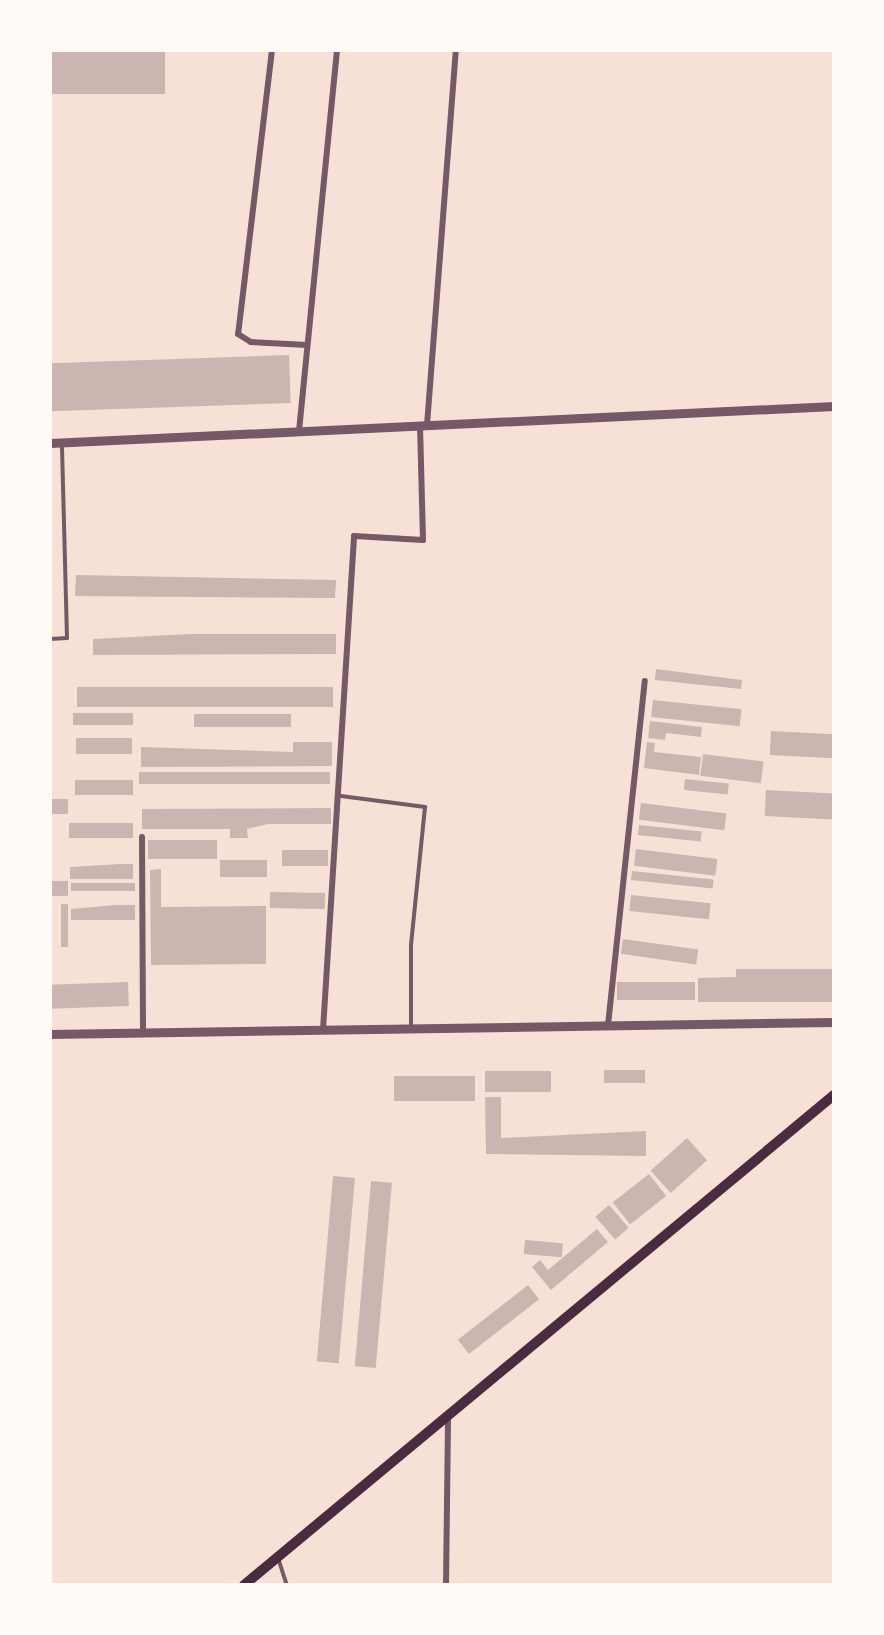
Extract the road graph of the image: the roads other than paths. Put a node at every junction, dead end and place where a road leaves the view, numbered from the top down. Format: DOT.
graph roads {
  1 [pos="272,50"];
  2 [pos="337,50"];
  3 [pos="456,50"];
  4 [pos="307,345"];
  5 [pos="834,406"];
  6 [pos="424,426"];
  7 [pos="299,432"];
  8 [pos="62,442"];
  9 [pos="50,443"];
  10 [pos="50,639"];
  11 [pos="645,681"];
  12 [pos="341,796"];
  13 [pos="142,838"];
  14 [pos="834,1022"];
  15 [pos="608,1026"];
  16 [pos="411,1029"];
  17 [pos="323,1031"];
  18 [pos="50,1034"];
  19 [pos="144,1034"];
  20 [pos="834,1095"];
  21 [pos="448,1416"];
  22 [pos="277,1557"];
  23 [pos="244,1585"];
  24 [pos="287,1585"];
  25 [pos="446,1585"];
  1 -- 4 [label="street"];
  2 -- 4 [label="street"];
  3 -- 6 [label="street"];
  4 -- 7 [label="street"];
  5 -- 6 [label="street"];
  6 -- 7 [label="street"];
  6 -- 12 [label="street"];
  7 -- 8 [label="street"];
  8 -- 9 [label="street"];
  8 -- 10 [label="lane"];
  11 -- 15 [label="street"];
  12 -- 16 [label="lane"];
  12 -- 17 [label="street"];
  13 -- 19 [label="street"];
  14 -- 15 [label="street"];
  15 -- 16 [label="street"];
  16 -- 17 [label="street"];
  17 -- 19 [label="street"];
  18 -- 19 [label="street"];
  20 -- 21 [label="main road"];
  21 -- 22 [label="main road"];
  21 -- 25 [label="street"];
  22 -- 23 [label="main road"];
  22 -- 24 [label="lane"];
}
